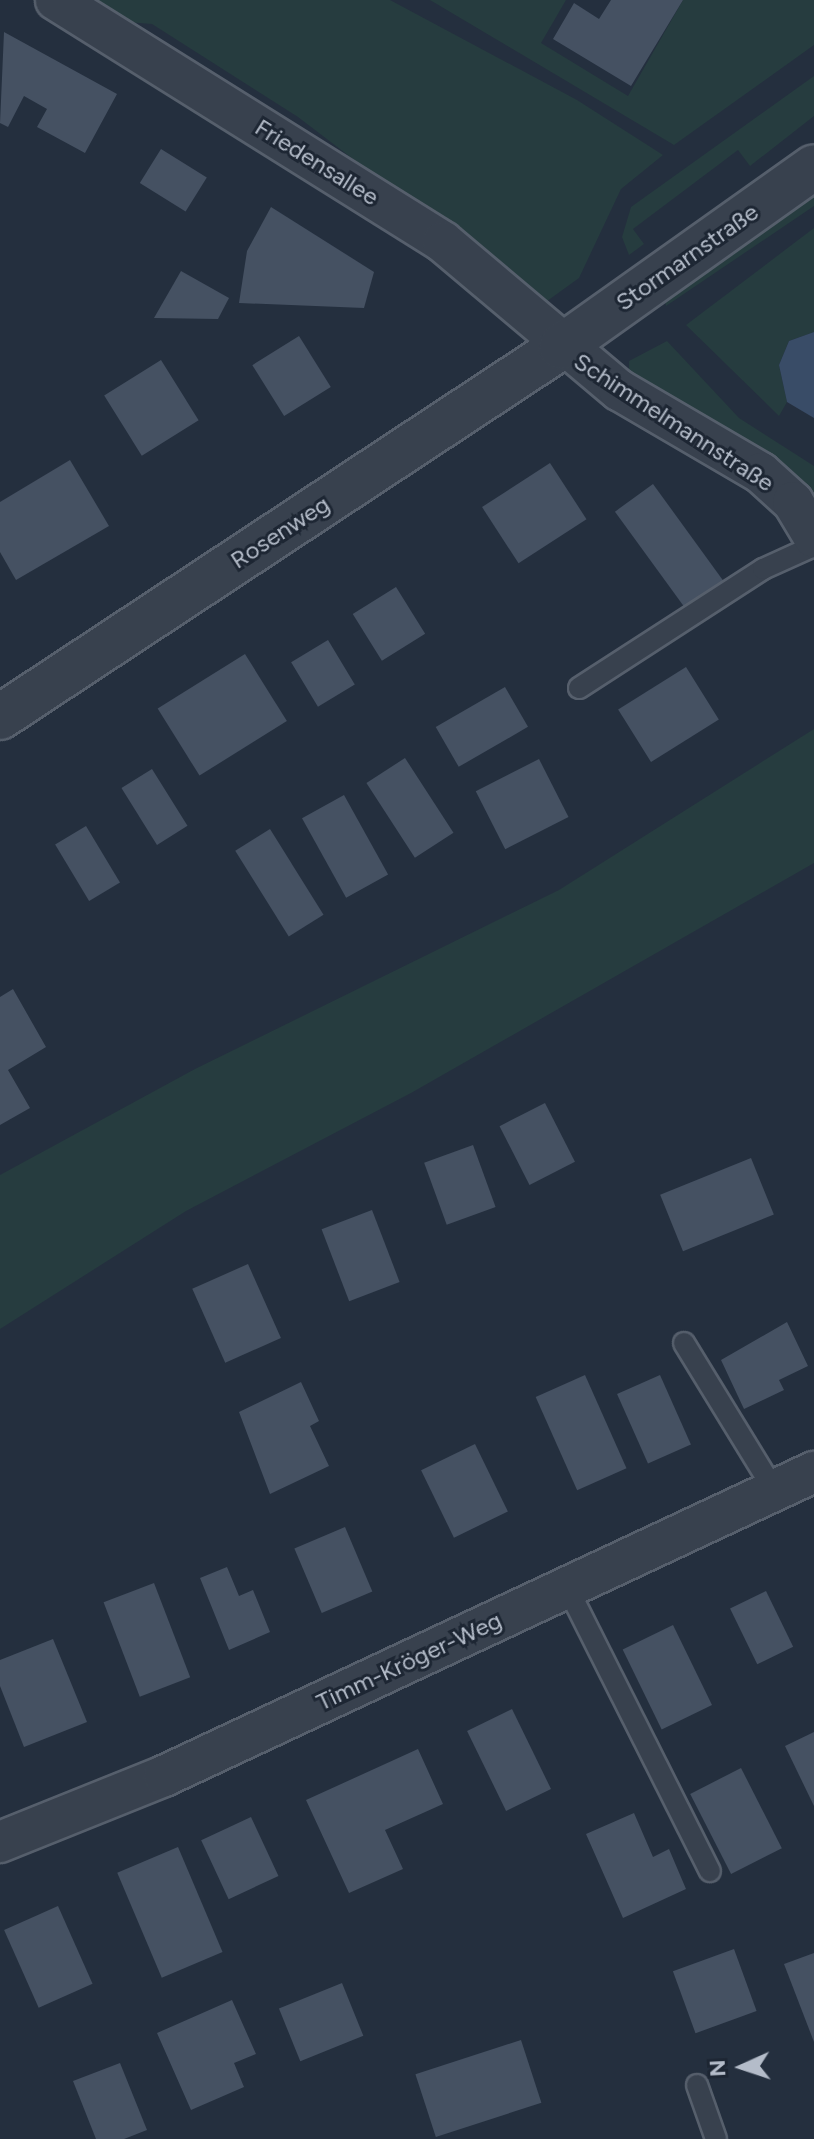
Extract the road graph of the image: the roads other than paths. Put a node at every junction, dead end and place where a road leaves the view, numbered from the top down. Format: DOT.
graph roads {
  1 [pos="56,0"];
  2 [pos="814,167"];
  3 [pos="561,347"];
  4 [pos="814,537"];
  5 [pos="814,546"];
  6 [pos="579,688"];
  7 [pos="0,717"];
  8 [pos="684,1343"];
  9 [pos="814,1472"];
  10 [pos="774,1490"];
  11 [pos="567,1587"];
  12 [pos="0,1842"];
  13 [pos="710,1871"];
  14 [pos="697,2085"];
  15 [pos="716,2139"];
  1 -- 3 [label="street, Friedensallee"];
  2 -- 3 [label="street, Stormarnstraße"];
  3 -- 4 [label="street, Schimmelmannstraße"];
  3 -- 7 [label="street, Rosenweg"];
  5 -- 6 [label="lane"];
  8 -- 10 [label="lane"];
  9 -- 10 [label="street, Timm-Kröger-Weg"];
  10 -- 11 [label="street, Timm-Kröger-Weg"];
  11 -- 12 [label="street, Timm-Kröger-Weg"];
  11 -- 13 [label="lane"];
  14 -- 15 [label="lane"];
}
